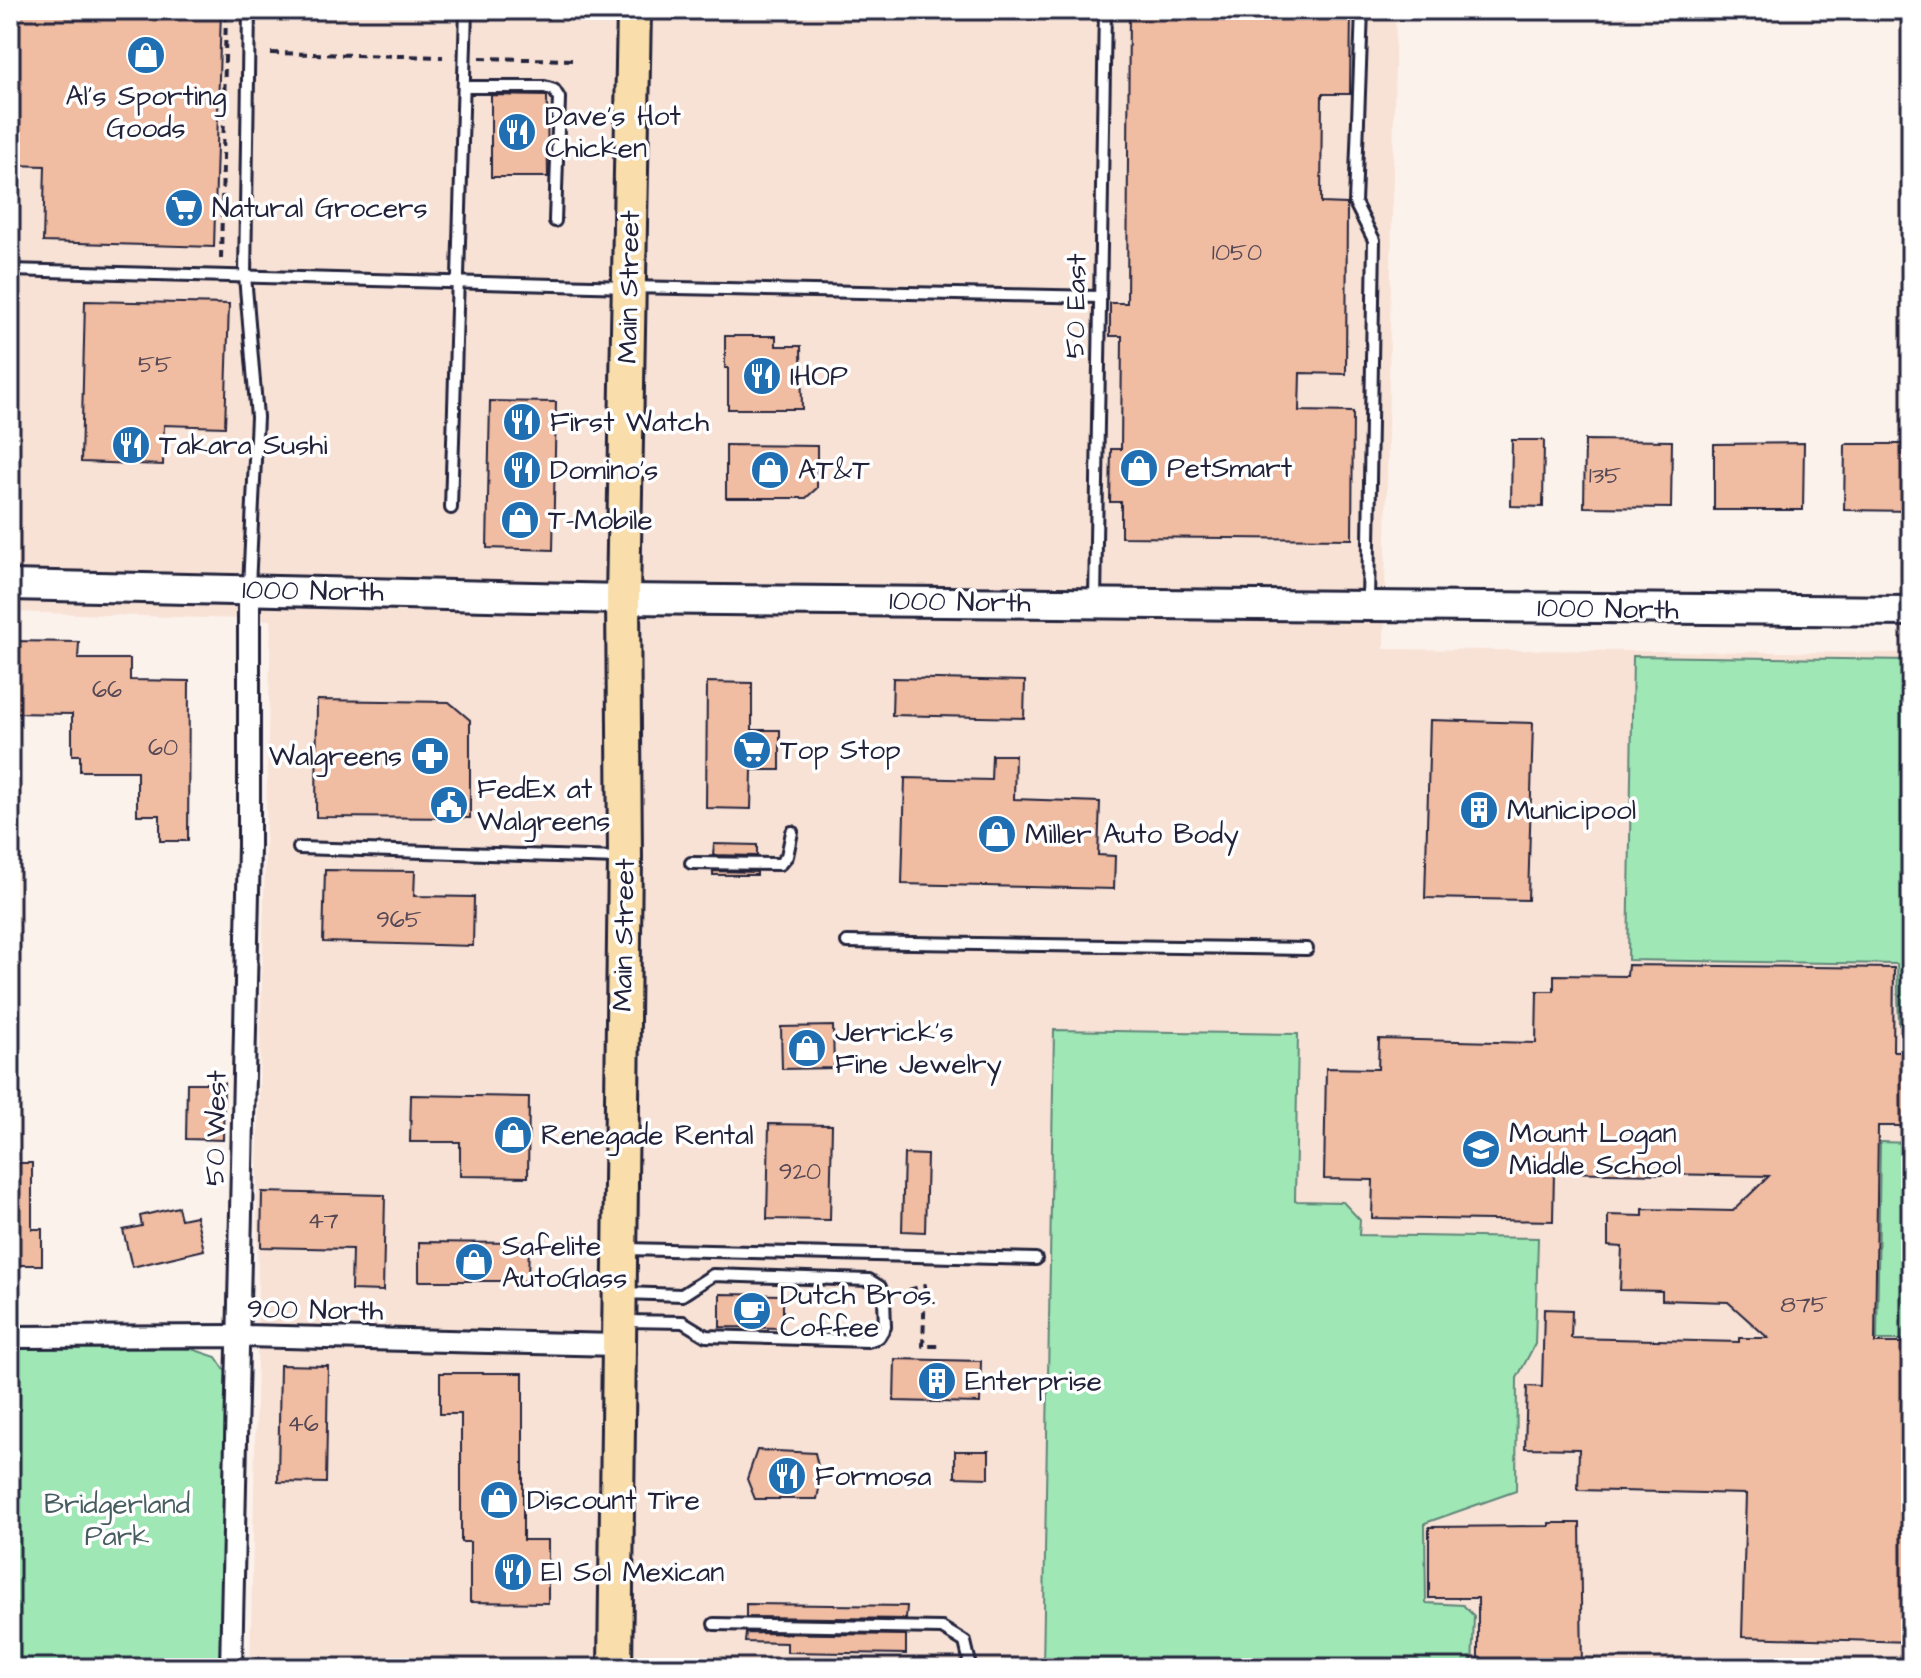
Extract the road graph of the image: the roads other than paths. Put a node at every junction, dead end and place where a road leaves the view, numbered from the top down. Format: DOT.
graph roads {
  1 [pos="249,10"];
  2 [pos="466,10"];
  3 [pos="634,10"];
  4 [pos="1105,10"];
  5 [pos="1362,10"];
  6 [pos="464,87"];
  7 [pos="555,221"];
  8 [pos="10,270"];
  9 [pos="245,276"];
  10 [pos="458,283"];
  11 [pos="629,287"];
  12 [pos="1100,297"];
  13 [pos="451,508"];
  14 [pos="10,585"];
  15 [pos="249,590"];
  16 [pos="623,599"];
  17 [pos="1095,604"];
  18 [pos="1368,606"];
  19 [pos="1911,611"];
  20 [pos="792,832"];
  21 [pos="299,848"];
  22 [pos="625,858"];
  23 [pos="691,863"];
  24 [pos="847,942"];
  25 [pos="1307,949"];
  26 [pos="620,1249"];
  27 [pos="1036,1259"];
  28 [pos="619,1319"];
  29 [pos="240,1336"];
  30 [pos="10,1337"];
  31 [pos="714,1624"];
  32 [pos="231,1668"];
  33 [pos="615,1668"];
  34 [pos="967,1668"];
  1 -- 9 [label="lane"];
  2 -- 6 [label="lane"];
  3 -- 11 [label="main road, Main Street"];
  4 -- 12 [label="lane, 50 East"];
  5 -- 18 [label="lane"];
  6 -- 7 [label="lane"];
  6 -- 10 [label="lane"];
  8 -- 9 [label="lane"];
  9 -- 10 [label="lane"];
  9 -- 15 [label="lane"];
  10 -- 11 [label="lane"];
  10 -- 13 [label="lane"];
  11 -- 12 [label="lane"];
  11 -- 16 [label="main road, Main Street"];
  12 -- 17 [label="lane, 50 East"];
  14 -- 15 [label="street, 1000 North"];
  15 -- 16 [label="street, 1000 North"];
  15 -- 29 [label="street, 50 West"];
  16 -- 17 [label="street, 1000 North"];
  16 -- 22 [label="main road, Main Street"];
  17 -- 18 [label="street, 1000 North"];
  18 -- 19 [label="street, 1000 North"];
  20 -- 23 [label="lane"];
  21 -- 22 [label="lane"];
  22 -- 26 [label="main road, Main Street"];
  24 -- 25 [label="lane"];
  26 -- 27 [label="lane"];
  26 -- 28 [label="main road, Main Street"];
  28 -- 28 [label="lane"];
  28 -- 29 [label="street, 900 North"];
  28 -- 33 [label="main road, Main Street"];
  29 -- 30 [label="street, 900 North"];
  29 -- 32 [label="street, 50 West"];
  31 -- 34 [label="lane"];
}
